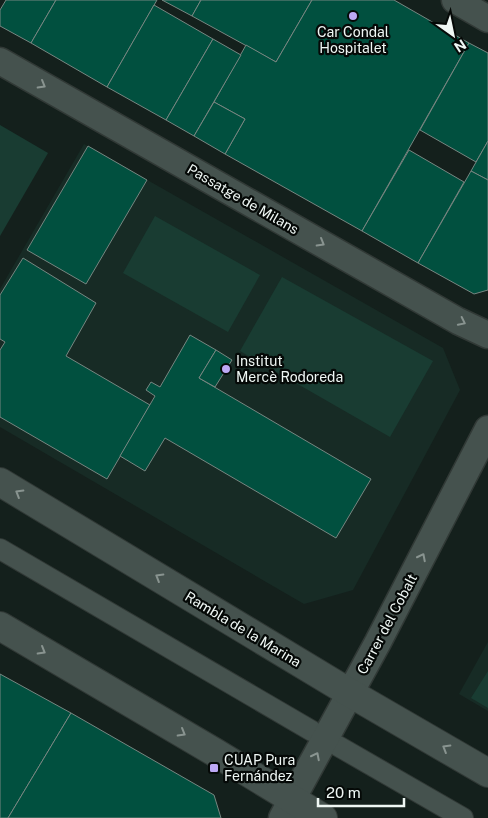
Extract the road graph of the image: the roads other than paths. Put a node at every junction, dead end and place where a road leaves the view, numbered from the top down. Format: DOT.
graph roads {
  1 [pos="455,0"];
  2 [pos="488,19"];
  3 [pos="0,61"];
  4 [pos="488,335"];
  5 [pos="488,429"];
  6 [pos="0,482"];
  7 [pos="0,549"];
  8 [pos="0,626"];
  9 [pos="350,693"];
  10 [pos="312,731"];
  11 [pos="338,746"];
  12 [pos="488,773"];
  13 [pos="288,809"];
  14 [pos="324,818"];
  15 [pos="463,818"];
  1 -- 2 [label="street"];
  3 -- 4 [label="street, Passatge de Milans, one-way"];
  9 -- 5 [label="street, Carrer del Cobalt, one-way"];
  9 -- 6 [label="street, Rambla de la Marina, one-way"];
  7 -- 10 [label="street"];
  8 -- 13 [label="street, one-way"];
  12 -- 9 [label="street, Rambla de la Marina, one-way"];
  13 -- 9 [label="street, Carrer del Cobalt, one-way"];
  11 -- 15 [label="street"];
  13 -- 14 [label="street"];
}
